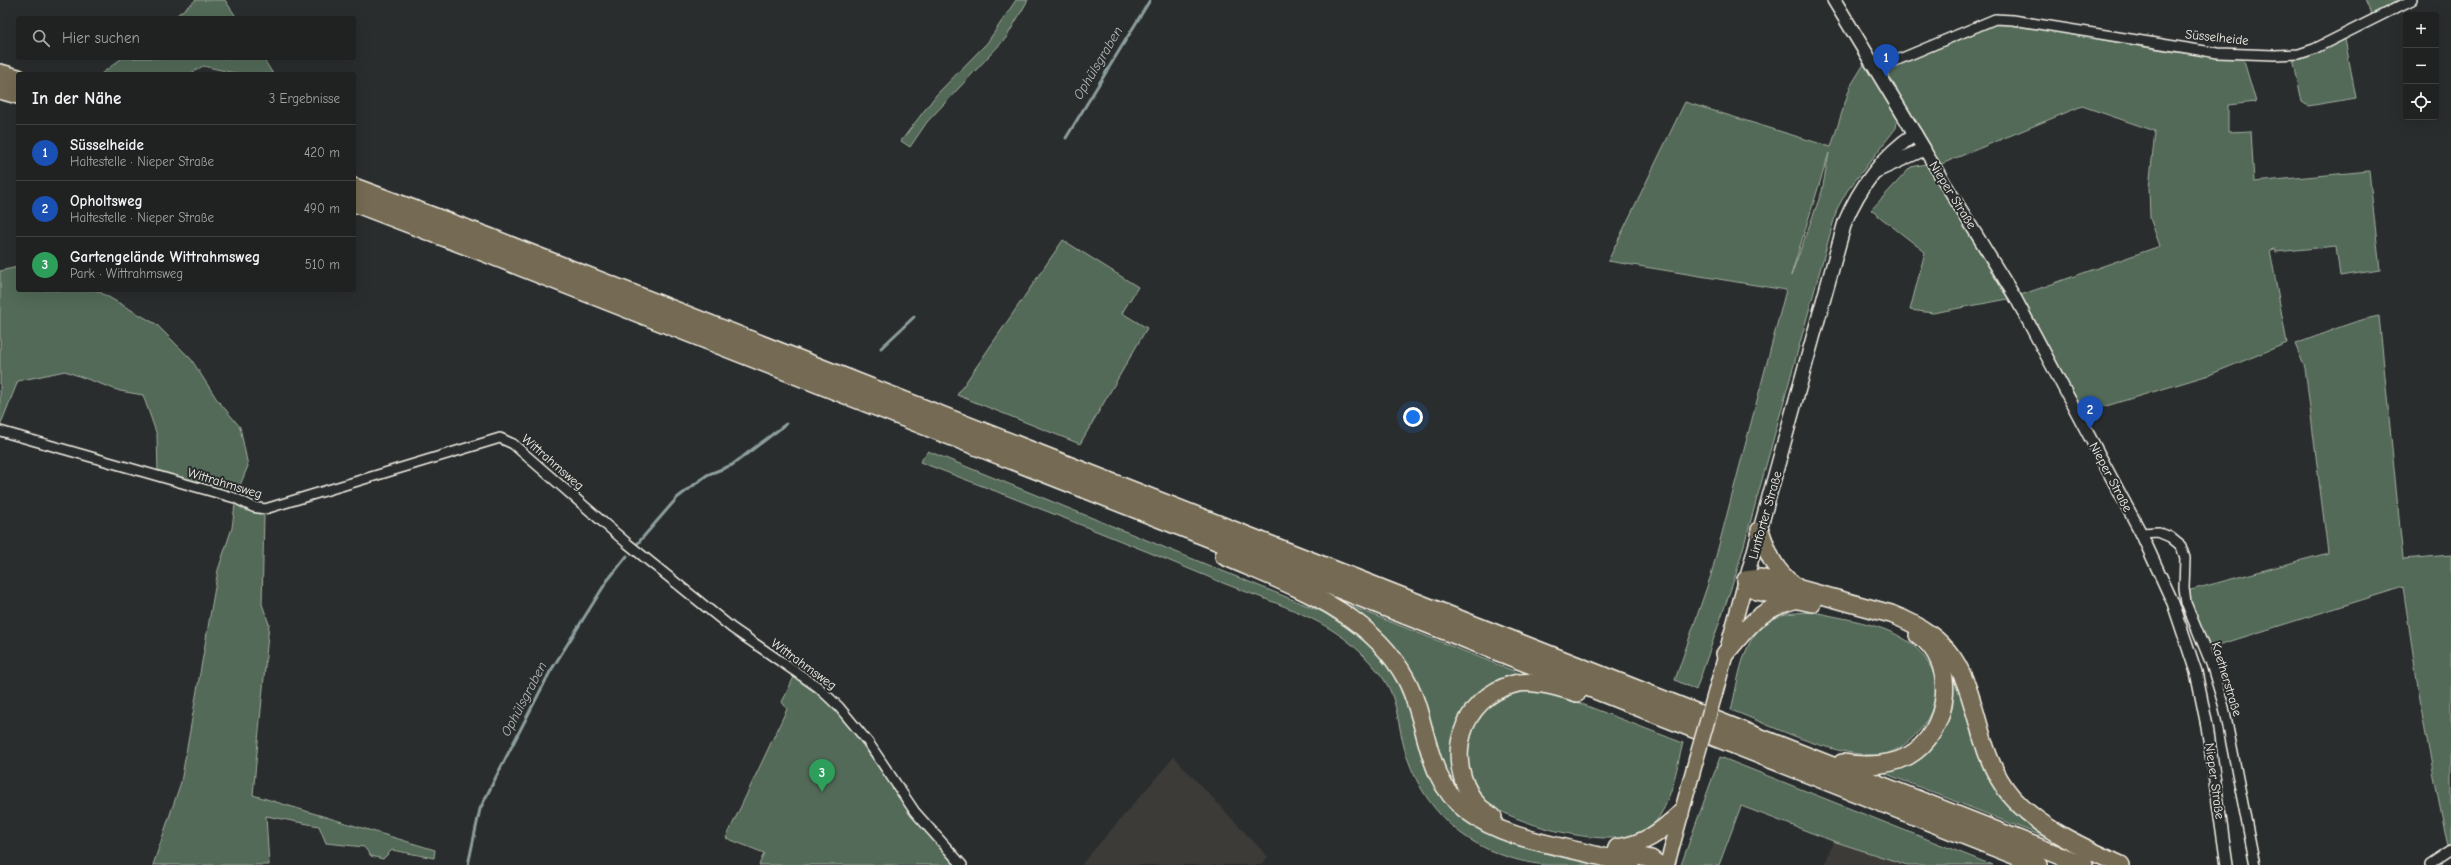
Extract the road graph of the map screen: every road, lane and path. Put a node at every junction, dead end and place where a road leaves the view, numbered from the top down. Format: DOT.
graph roads {
  1 [pos="1834,0"];
  2 [pos="2412,0"];
  3 [pos="1876,69"];
  4 [pos="0,73"];
  5 [pos="16,77"];
  6 [pos="0,90"];
  7 [pos="16,94"];
  8 [pos="1915,134"];
  9 [pos="1924,149"];
  10 [pos="1876,171"];
  11 [pos="356,188"];
  12 [pos="356,204"];
  13 [pos="0,431"];
  14 [pos="1108,498"];
  15 [pos="1760,530"];
  16 [pos="2141,533"];
  17 [pos="1746,580"];
  18 [pos="1797,594"];
  19 [pos="1725,654"];
  20 [pos="1665,718"];
  21 [pos="1810,758"];
  22 [pos="1680,814"];
  23 [pos="2451,851"];
  24 [pos="1608,853"];
  25 [pos="962,865"];
  26 [pos="1623,865"];
  27 [pos="1630,865"];
  28 [pos="1659,865"];
  29 [pos="1667,865"];
  30 [pos="2039,865"];
  31 [pos="2084,865"];
  32 [pos="2121,865"];
  33 [pos="2227,865"];
  34 [pos="2254,865"];
  35 [pos="2430,865"];
  1 -- 3 [label="main road, Nieper Straße"];
  2 -- 3 [label="street, Süsselheide"];
  3 -- 8 [label="main road, Nieper Straße"];
  4 -- 5 [label="highway"];
  6 -- 7 [label="highway"];
  8 -- 9 [label="main road, Nieper Straße"];
  8 -- 10 [label="main road, Lintforter Straße"];
  9 -- 10 [label="main road, Lintforter Straße"];
  9 -- 16 [label="street, Nieper Straße"];
  10 -- 15 [label="main road, Lintforter Straße"];
  11 -- 21 [label="highway"];
  12 -- 14 [label="highway"];
  13 -- 25 [label="street, Wittrahmsweg"];
  14 -- 20 [label="highway"];
  14 -- 24 [label="highway"];
  15 -- 17 [label="main road, Lintforter Straße"];
  15 -- 18 [label="highway"];
  16 -- 33 [label="street, Nieper Straße"];
  16 -- 34 [label="street, Kaetherstraße"];
  17 -- 18 [label="highway"];
  17 -- 19 [label="main road, Lintforter Straße"];
  18 -- 19 [label="highway"];
  18 -- 21 [label="highway"];
  18 -- 32 [label="highway"];
  19 -- 22 [label="main road, Lintforter Straße, bridge"];
  20 -- 24 [label="highway"];
  20 -- 30 [label="highway"];
  21 -- 31 [label="highway"];
  22 -- 24 [label="highway"];
  22 -- 29 [label="main road, Lintforter Straße"];
  23 -- 35 [label="street"];
  24 -- 26 [label="highway"];
  24 -- 27 [label="highway"];
  24 -- 28 [label="highway"];
}
